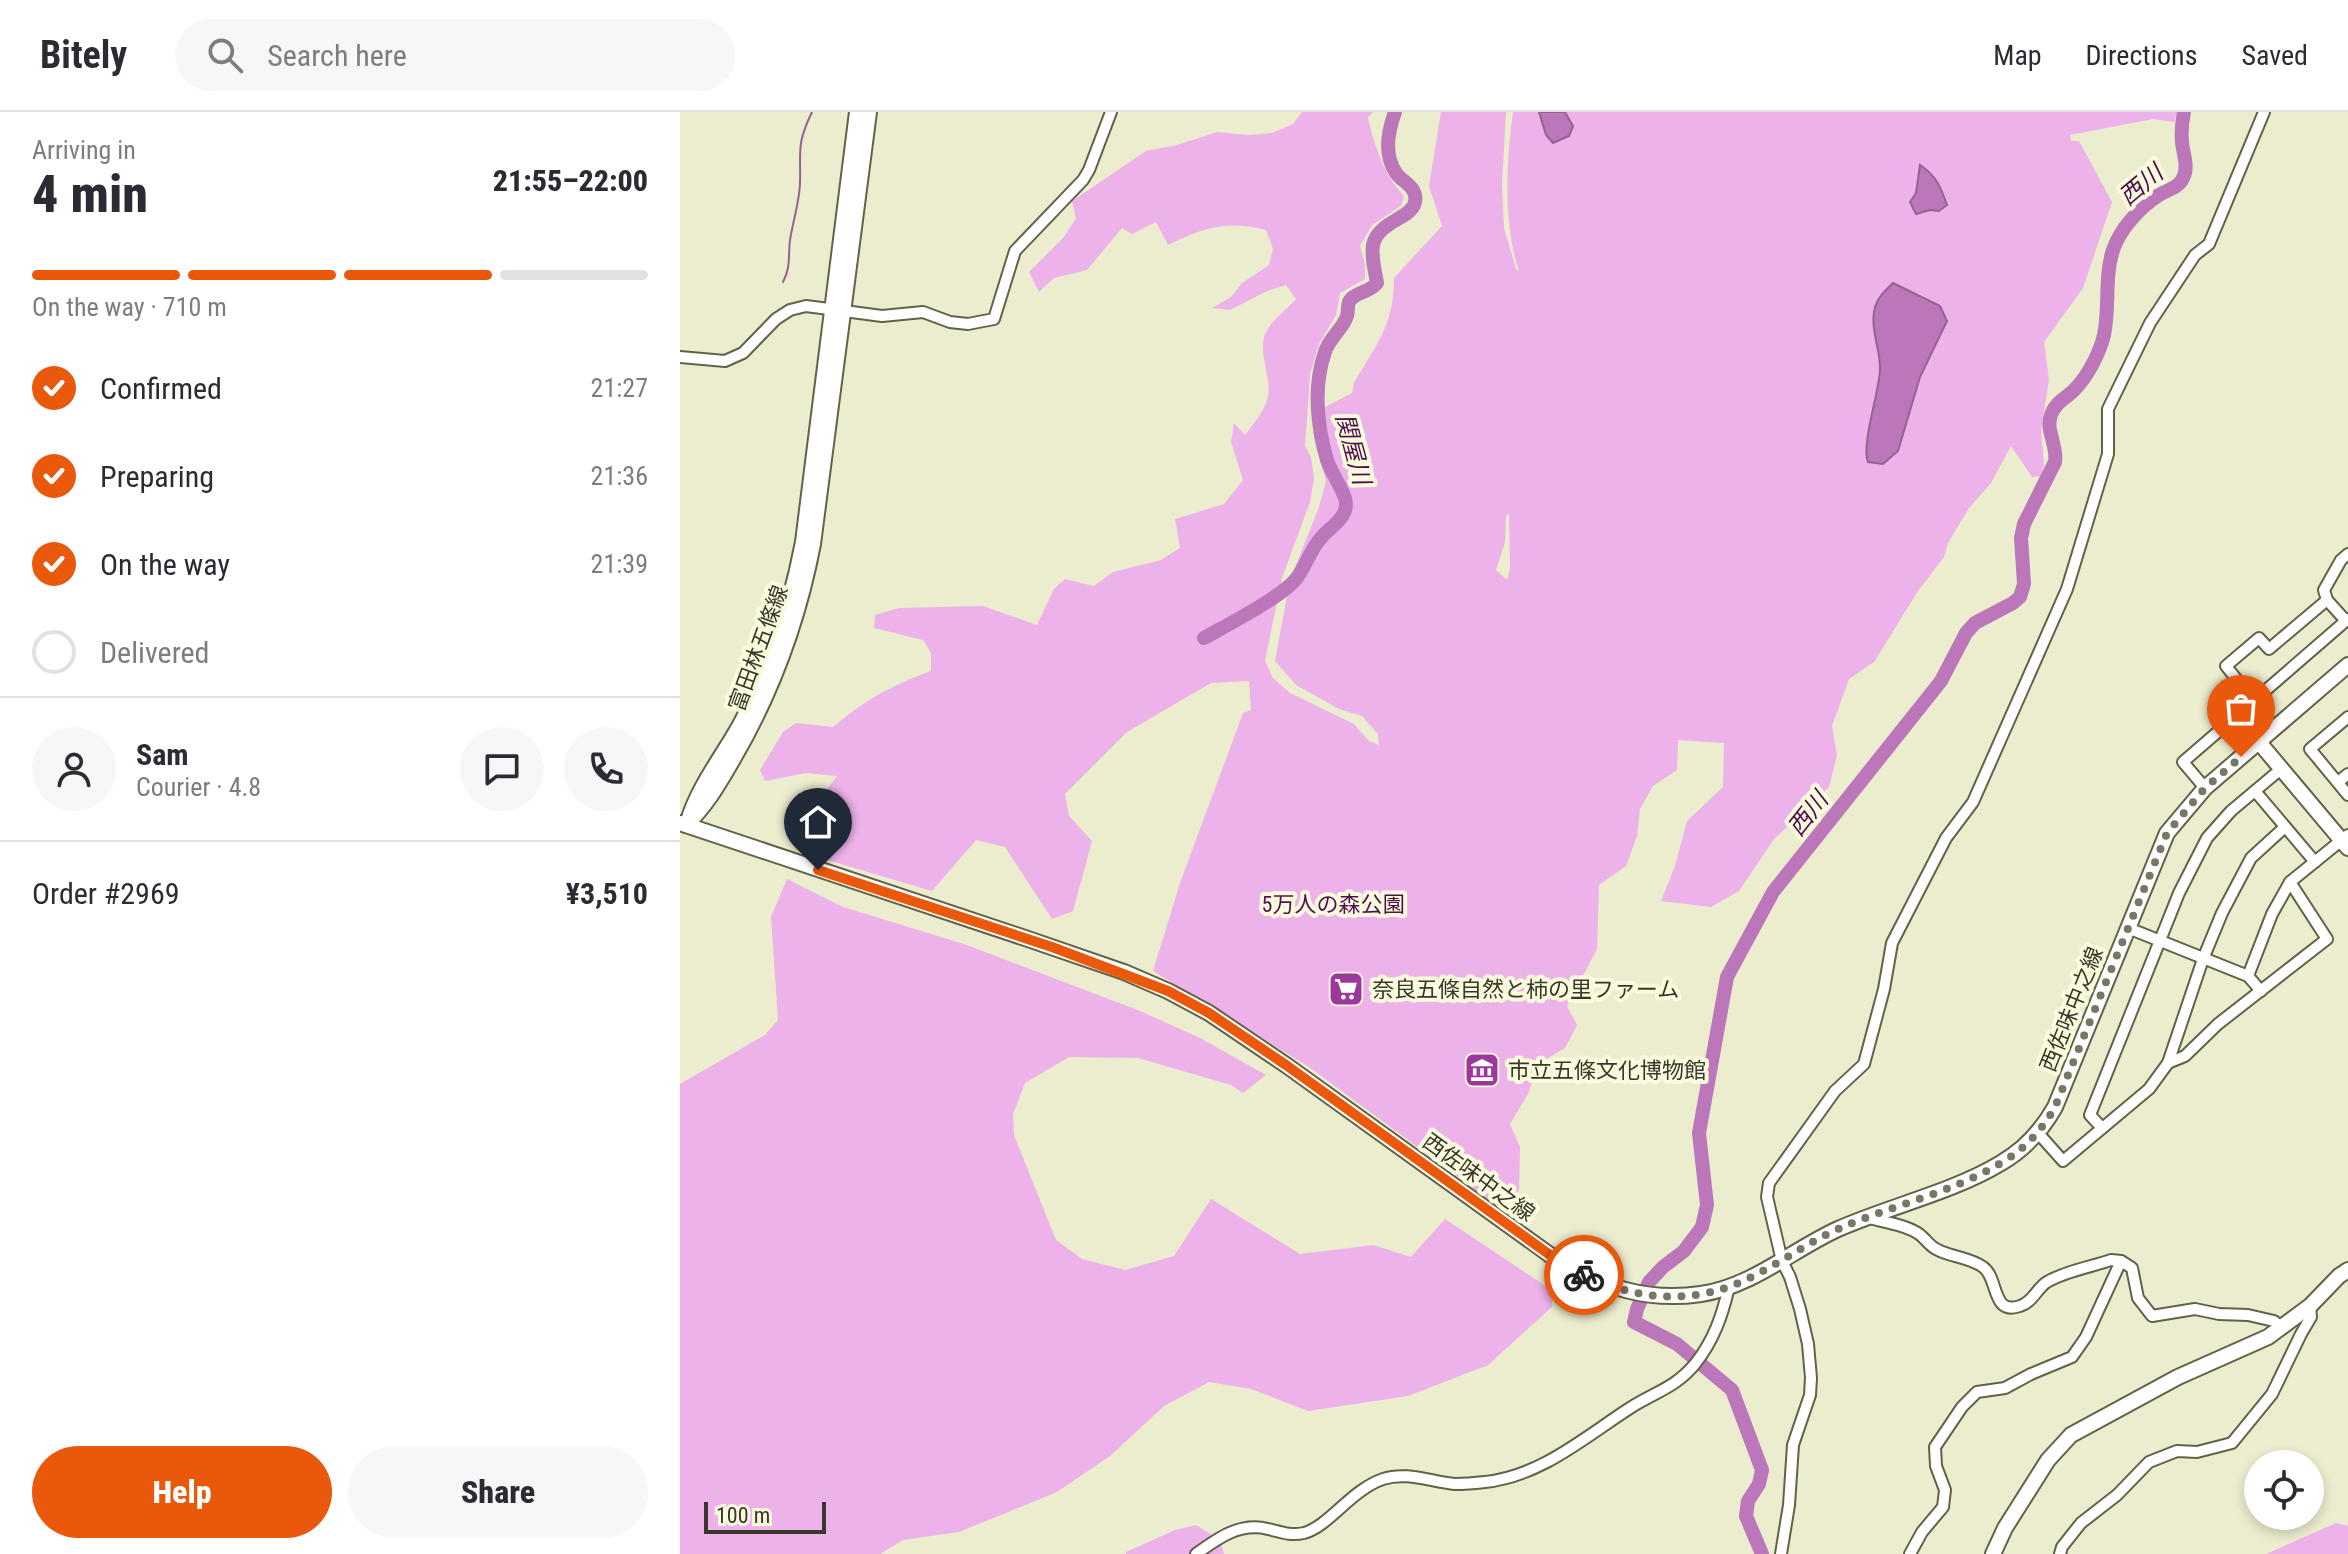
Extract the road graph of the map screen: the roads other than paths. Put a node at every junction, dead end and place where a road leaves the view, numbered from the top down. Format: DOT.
graph roads {
  1 [pos="857,112"];
  2 [pos="869,112"];
  3 [pos="1111,112"];
  4 [pos="2264,112"];
  5 [pos="838,311"];
  6 [pos="680,357"];
  7 [pos="2348,554"];
  8 [pos="2327,600"];
  9 [pos="2347,620"];
  10 [pos="2348,665"];
  11 [pos="2253,700"];
  12 [pos="2348,717"];
  13 [pos="2258,741"];
  14 [pos="2281,769"];
  15 [pos="2348,774"];
  16 [pos="2338,782"];
  17 [pos="2205,788"];
  18 [pos="2255,791"];
  19 [pos="2348,795"];
  20 [pos="683,824"];
  21 [pos="2285,827"];
  22 [pos="2346,841"];
  23 [pos="2315,862"];
  24 [pos="2290,882"];
  25 [pos="2128,928"];
  26 [pos="2161,942"];
  27 [pos="2203,959"];
  28 [pos="2248,976"];
  29 [pos="2261,991"];
  30 [pos="2168,1063"];
  31 [pos="2102,1128"];
  32 [pos="2038,1133"];
  33 [pos="1867,1217"];
  34 [pos="1782,1261"];
  35 [pos="2121,1261"];
  36 [pos="2348,1270"];
  37 [pos="1729,1287"];
  38 [pos="2310,1306"];
  39 [pos="2282,1328"];
  40 [pos="1196,1554"];
  41 [pos="1781,1554"];
  42 [pos="1910,1554"];
  43 [pos="1993,1554"];
  44 [pos="2060,1554"];
  1 -- 5 [label="main road, 富田林五條線"];
  2 -- 5 [label="main road, 富田林五條線"];
  3 -- 5 [label="street"];
  4 -- 34 [label="street"];
  5 -- 6 [label="street"];
  5 -- 20 [label="main road, 富田林五條線"];
  7 -- 8 [label="street"];
  8 -- 9 [label="street"];
  8 -- 11 [label="street"];
  9 -- 11 [label="street"];
  10 -- 13 [label="main road, 西佐味中之線"];
  11 -- 17 [label="street"];
  12 -- 16 [label="street"];
  13 -- 14 [label="main road"];
  13 -- 17 [label="main road, 西佐味中之線"];
  14 -- 18 [label="street"];
  14 -- 22 [label="main road"];
  15 -- 16 [label="street"];
  16 -- 19 [label="street"];
  17 -- 25 [label="main road, 西佐味中之線"];
  18 -- 21 [label="street"];
  18 -- 26 [label="street"];
  20 -- 37 [label="main road, 西佐味中之線"];
  21 -- 23 [label="street"];
  21 -- 27 [label="street"];
  22 -- 23 [label="street"];
  23 -- 24 [label="street"];
  24 -- 28 [label="street"];
  24 -- 29 [label="street"];
  25 -- 26 [label="street"];
  25 -- 32 [label="main road, 西佐味中之線"];
  26 -- 27 [label="street"];
  26 -- 31 [label="street"];
  27 -- 28 [label="street"];
  27 -- 30 [label="street"];
  28 -- 29 [label="street"];
  29 -- 30 [label="street"];
  30 -- 31 [label="street"];
  31 -- 32 [label="street"];
  32 -- 33 [label="main road, 西佐味中之線"];
  33 -- 34 [label="main road, 西佐味中之線"];
  33 -- 35 [label="street"];
  34 -- 37 [label="main road, 西佐味中之線"];
  34 -- 41 [label="street"];
  35 -- 39 [label="street"];
  35 -- 42 [label="street"];
  36 -- 38 [label="main road"];
  37 -- 40 [label="street"];
  38 -- 39 [label="main road"];
  38 -- 44 [label="street"];
  39 -- 43 [label="main road"];
}
